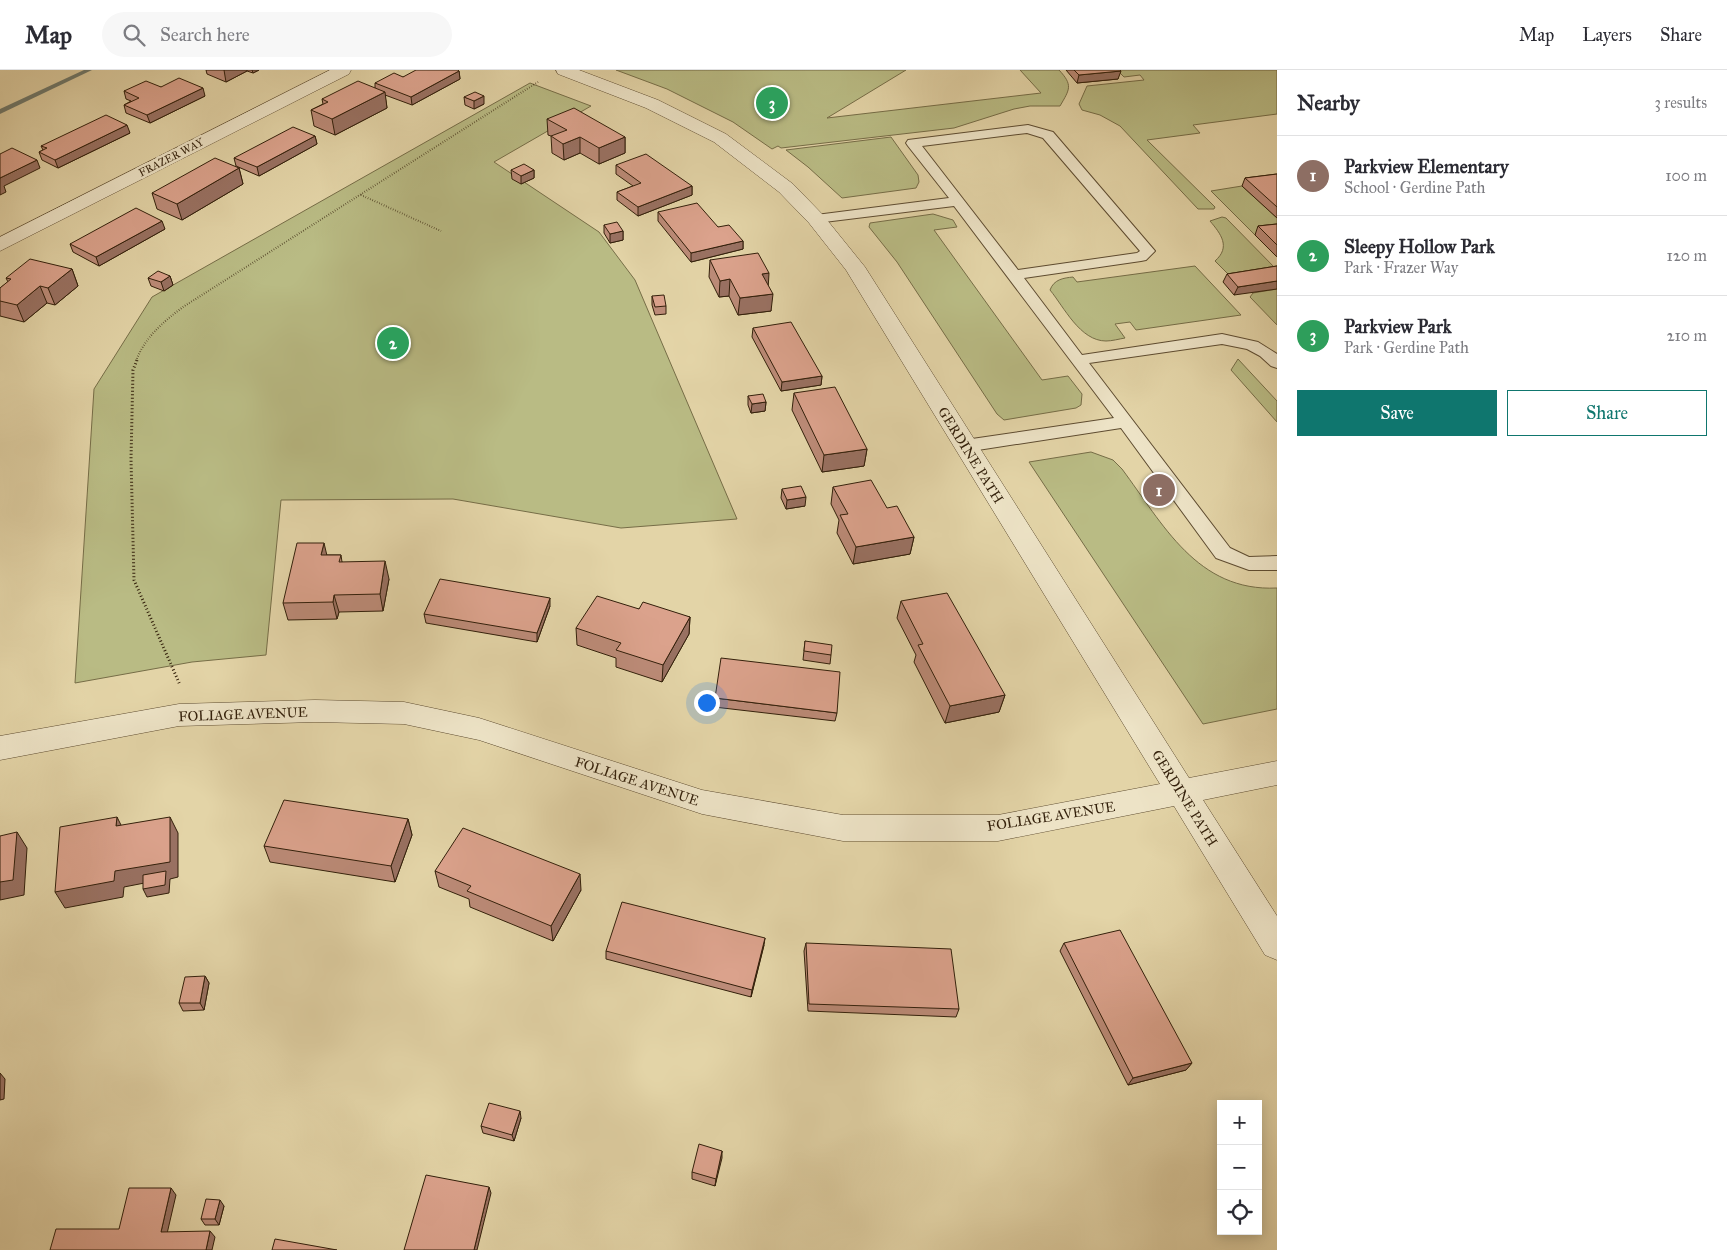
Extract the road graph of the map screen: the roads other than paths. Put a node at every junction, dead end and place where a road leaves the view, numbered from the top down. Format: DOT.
graph roads {
  1 [pos="343,70"];
  2 [pos="564,70"];
  3 [pos="958,201"];
  4 [pos="816,219"];
  5 [pos="0,245"];
  6 [pos="1013,275"];
  7 [pos="1079,360"];
  8 [pos="1277,362"];
  9 [pos="1125,422"];
  10 [pos="965,446"];
  11 [pos="1277,563"];
  12 [pos="0,748"];
  13 [pos="1277,773"];
  14 [pos="1182,794"];
  15 [pos="1277,945"];
  1 -- 5 [label="street, FRAZER WAY"];
  2 -- 4 [label="street, GERDINE PATH"];
  3 -- 4 [label="lane"];
  3 -- 6 [label="lane"];
  3 -- 6 [label="lane"];
  4 -- 10 [label="street, GERDINE PATH"];
  6 -- 7 [label="lane"];
  7 -- 8 [label="lane"];
  7 -- 9 [label="lane"];
  9 -- 10 [label="lane"];
  9 -- 11 [label="lane"];
  10 -- 14 [label="street, GERDINE PATH"];
  12 -- 14 [label="street, FOLIAGE AVENUE"];
  13 -- 14 [label="street, FOLIAGE AVENUE"];
  14 -- 15 [label="street, GERDINE PATH"];
}
